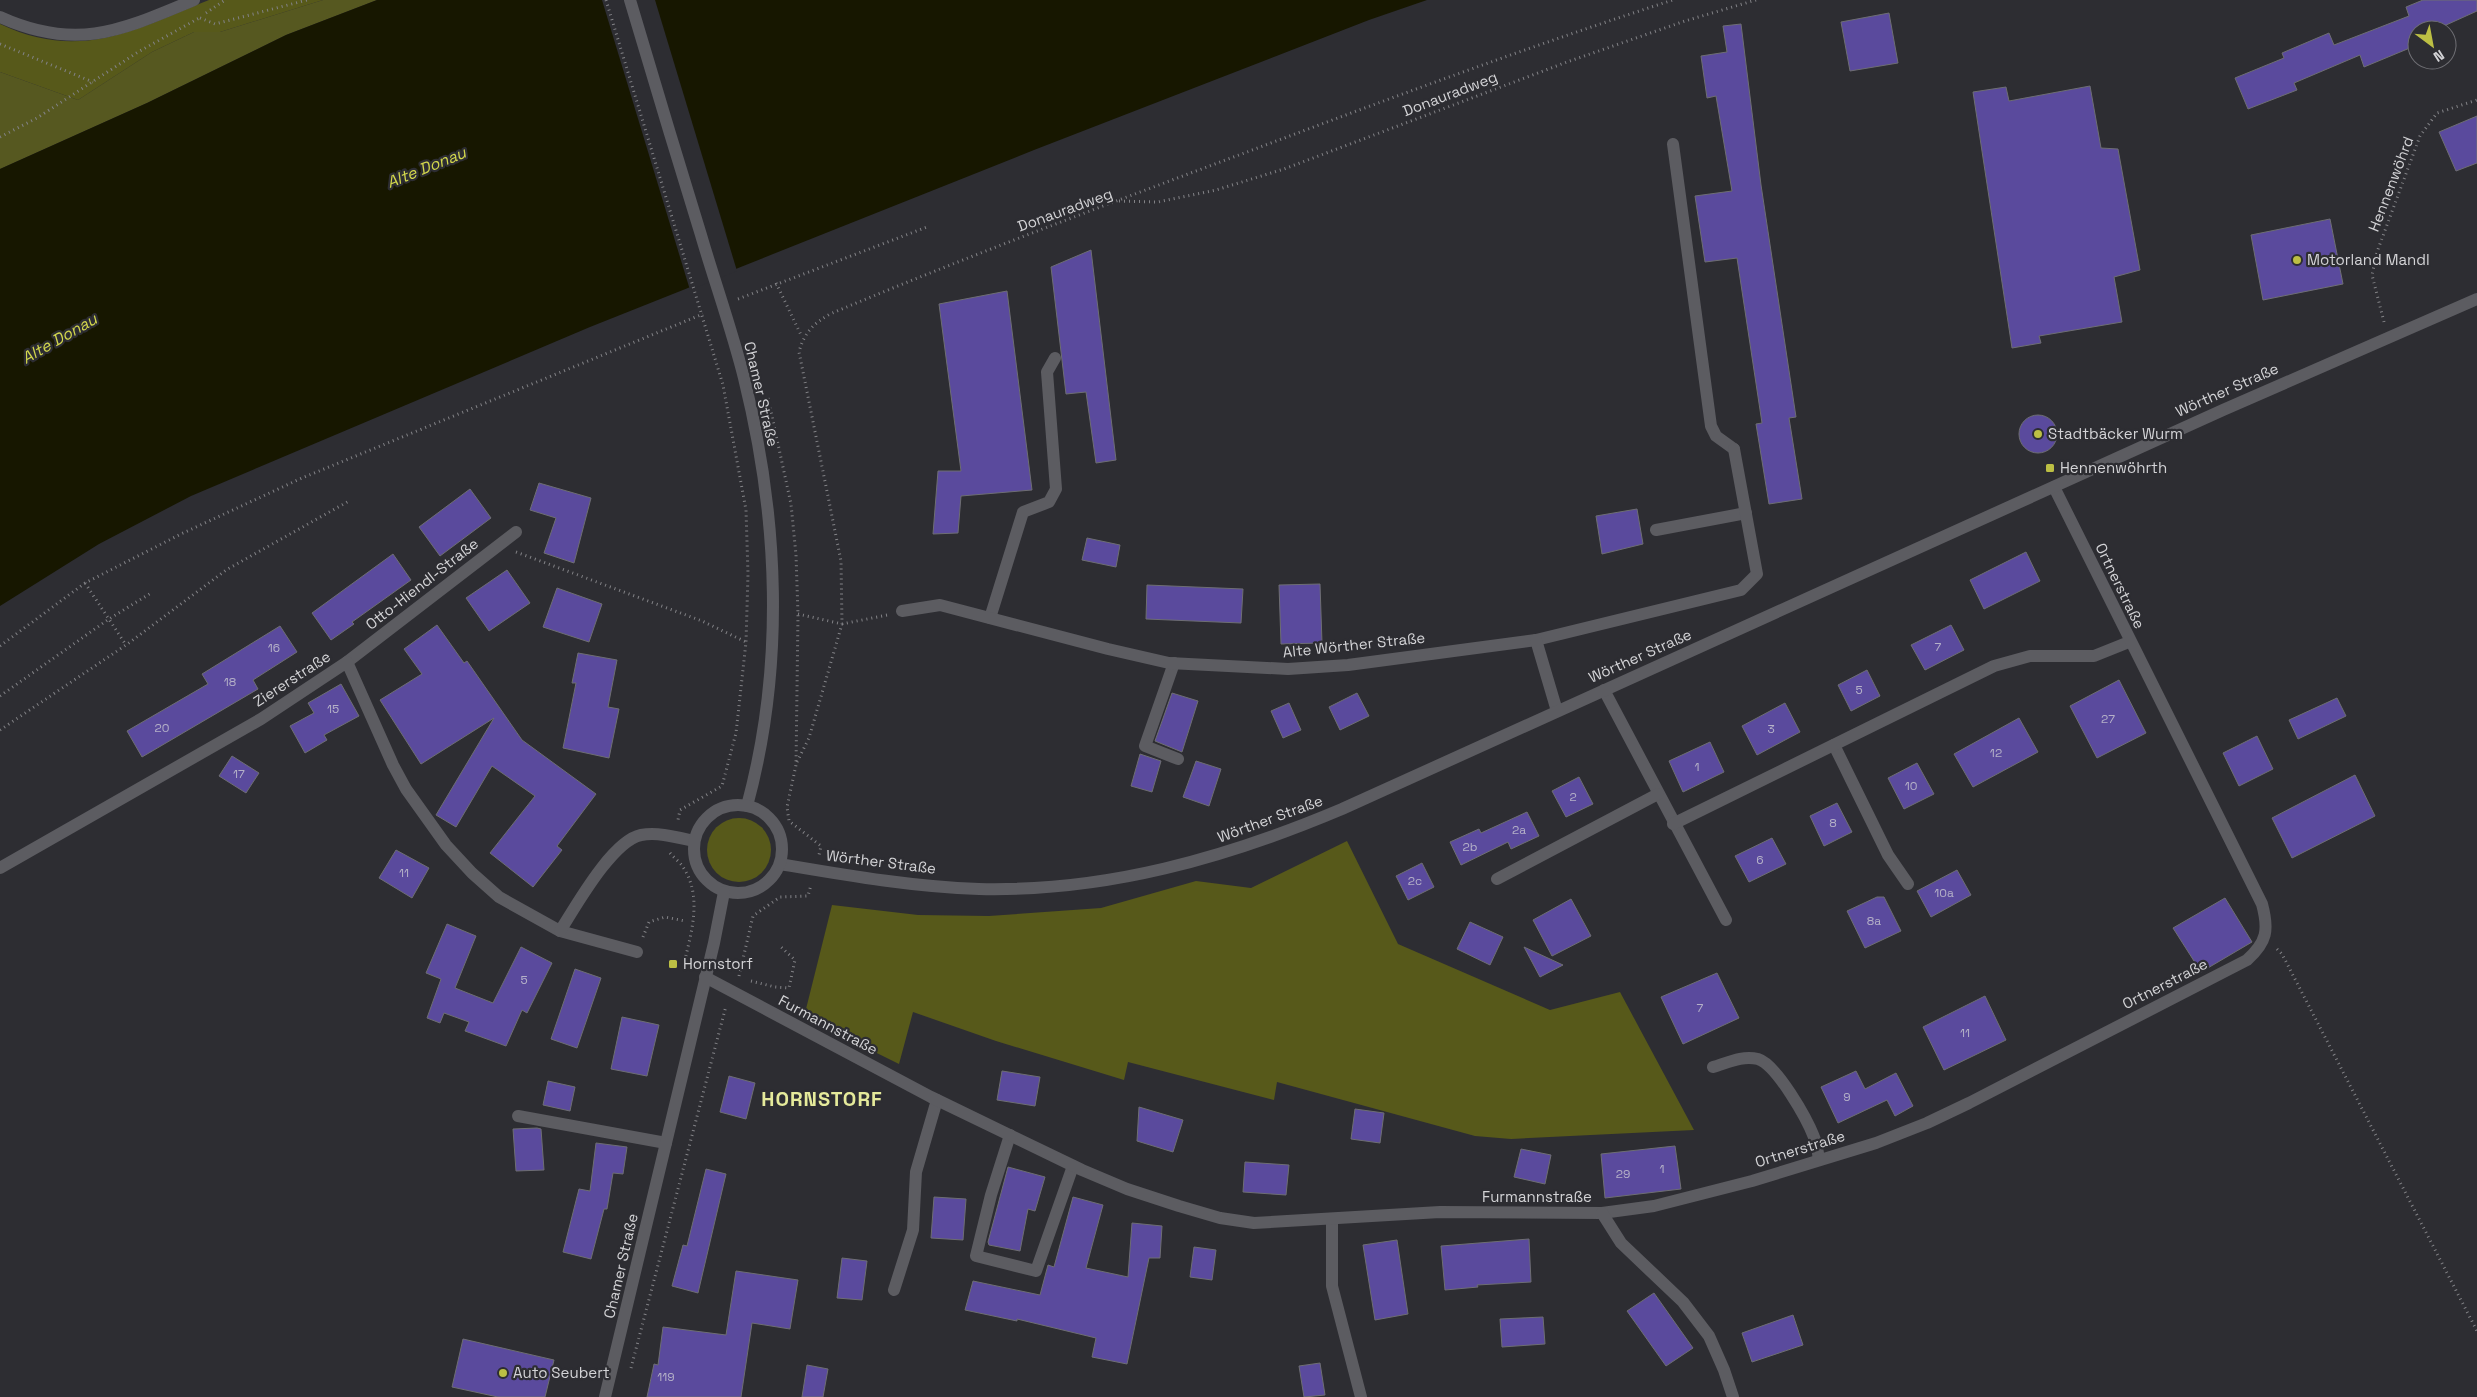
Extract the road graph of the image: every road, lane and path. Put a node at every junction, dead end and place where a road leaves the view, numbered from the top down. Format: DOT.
graph roads {
  1 [pos="194,0"];
  2 [pos="225,0"];
  3 [pos="307,0"];
  4 [pos="606,0"];
  5 [pos="630,0"];
  6 [pos="1673,0"];
  7 [pos="1756,0"];
  8 [pos="0,17"];
  9 [pos="200,18"];
  10 [pos="0,44"];
  11 [pos="93,82"];
  12 [pos="2477,100"];
  13 [pos="0,137"];
  14 [pos="1673,144"];
  15 [pos="1116,201"];
  16 [pos="927,227"];
  17 [pos="776,283"];
  18 [pos="2477,299"];
  19 [pos="730,303"];
  20 [pos="712,310"];
  21 [pos="802,337"];
  22 [pos="2388,337"];
  23 [pos="1055,358"];
  24 [pos="766,391"];
  25 [pos="2054,487"];
  26 [pos="349,501"];
  27 [pos="1746,513"];
  28 [pos="1656,530"];
  29 [pos="516,532"];
  30 [pos="498,546"];
  31 [pos="85,583"];
  32 [pos="150,593"];
  33 [pos="902,611"];
  34 [pos="798,614"];
  35 [pos="990,618"];
  36 [pos="109,619"];
  37 [pos="842,624"];
  38 [pos="1536,640"];
  39 [pos="746,642"];
  40 [pos="2129,642"];
  41 [pos="126,644"];
  42 [pos="0,646"];
  43 [pos="346,662"];
  44 [pos="1174,663"];
  45 [pos="1604,690"];
  46 [pos="0,696"];
  47 [pos="1557,711"];
  48 [pos="0,730"];
  49 [pos="1834,745"];
  50 [pos="1178,759"];
  51 [pos="796,764"];
  52 [pos="1658,794"];
  53 [pos="747,806"];
  54 [pos="1673,824"];
  55 [pos="673,836"];
  56 [pos="694,841"];
  57 [pos="780,864"];
  58 [pos="0,868"];
  59 [pos="816,870"];
  60 [pos="1497,879"];
  61 [pos="1908,884"];
  62 [pos="724,892"];
  63 [pos="1726,920"];
  64 [pos="685,921"];
  65 [pos="649,922"];
  66 [pos="560,931"];
  67 [pos="2265,938"];
  68 [pos="689,942"];
  69 [pos="780,946"];
  70 [pos="637,952"];
  71 [pos="705,977"];
  72 [pos="730,992"];
  73 [pos="1712,1068"];
  74 [pos="937,1100"];
  75 [pos="518,1116"];
  76 [pos="1010,1135"];
  77 [pos="666,1143"];
  78 [pos="1819,1160"];
  79 [pos="1073,1166"];
  80 [pos="1602,1213"];
  81 [pos="1332,1219"];
  82 [pos="894,1290"];
  83 [pos="2477,1331"];
  84 [pos="631,1370"];
  85 [pos="605,1397"];
  86 [pos="1361,1397"];
  87 [pos="1733,1397"];
  1 -- 8 [label="street"];
  2 -- 9 [label="path"];
  3 -- 9 [label="path"];
  4 -- 39 [label="path"];
  5 -- 53 [label="street, Chamer Straße"];
  6 -- 15 [label="path"];
  7 -- 15 [label="path, Donauradweg"];
  9 -- 11 [label="path"];
  10 -- 11 [label="path"];
  11 -- 13 [label="path"];
  12 -- 22 [label="path, Hennenwöhrd"];
  14 -- 27 [label="street, Alte Wörther Straße"];
  15 -- 21 [label="path, Donauradweg"];
  16 -- 17 [label="path"];
  17 -- 19 [label="path"];
  17 -- 21 [label="path"];
  18 -- 22 [label="street, Wörther Straße"];
  20 -- 31 [label="path"];
  21 -- 37 [label="path"];
  22 -- 25 [label="street, Wörther Straße"];
  23 -- 35 [label="street"];
  24 -- 34 [label="path"];
  25 -- 40 [label="street, Ortnerstraße"];
  25 -- 45 [label="street, Wörther Straße"];
  26 -- 41 [label="path"];
  27 -- 28 [label="street"];
  27 -- 38 [label="street, Alte Wörther Straße"];
  29 -- 30 [label="street, Otto-Hiendl-Straße"];
  30 -- 39 [label="path"];
  30 -- 43 [label="street, Otto-Hiendl-Straße"];
  31 -- 36 [label="path"];
  31 -- 42 [label="path"];
  32 -- 36 [label="path"];
  33 -- 35 [label="street, Alte Wörther Straße"];
  33 -- 37 [label="path"];
  34 -- 37 [label="path"];
  34 -- 51 [label="path"];
  35 -- 44 [label="street, Alte Wörther Straße"];
  36 -- 41 [label="path"];
  36 -- 46 [label="path"];
  37 -- 51 [label="path"];
  38 -- 44 [label="street, Alte Wörther Straße"];
  38 -- 47 [label="street"];
  39 -- 55 [label="path"];
  40 -- 49 [label="street"];
  40 -- 67 [label="street, Ortnerstraße"];
  41 -- 48 [label="path"];
  43 -- 58 [label="street, Ziererstraße"];
  43 -- 66 [label="street, Ziererstraße"];
  44 -- 50 [label="street"];
  45 -- 47 [label="street, Wörther Straße"];
  45 -- 52 [label="street"];
  47 -- 59 [label="street, Wörther Straße"];
  49 -- 54 [label="street"];
  49 -- 61 [label="street"];
  51 -- 59 [label="path"];
  52 -- 54 [label="street"];
  52 -- 60 [label="street"];
  53 -- 56 [label="street"];
  53 -- 57 [label="street"];
  54 -- 63 [label="street"];
  55 -- 56 [label="street"];
  55 -- 66 [label="street"];
  55 -- 68 [label="path"];
  56 -- 62 [label="street"];
  57 -- 59 [label="street, Wörther Straße"];
  57 -- 62 [label="street"];
  59 -- 69 [label="path"];
  62 -- 71 [label="street, Chamer Straße"];
  64 -- 65 [label="path"];
  66 -- 70 [label="street, Ziererstraße"];
  67 -- 78 [label="street, Ortnerstraße"];
  67 -- 83 [label="path"];
  71 -- 72 [label="street, Furmannstraße"];
  71 -- 77 [label="street, Chamer Straße"];
  72 -- 74 [label="street, Furmannstraße"];
  72 -- 84 [label="path"];
  73 -- 78 [label="street"];
  74 -- 76 [label="street, Furmannstraße"];
  74 -- 82 [label="street"];
  75 -- 77 [label="street"];
  76 -- 79 [label="street, Furmannstraße"];
  76 -- 79 [label="street"];
  77 -- 85 [label="street, Chamer Straße"];
  78 -- 80 [label="street, Ortnerstraße"];
  79 -- 81 [label="street, Furmannstraße"];
  80 -- 81 [label="street, Furmannstraße"];
  80 -- 87 [label="street, Furmannstraße"];
  81 -- 86 [label="street"];
}
